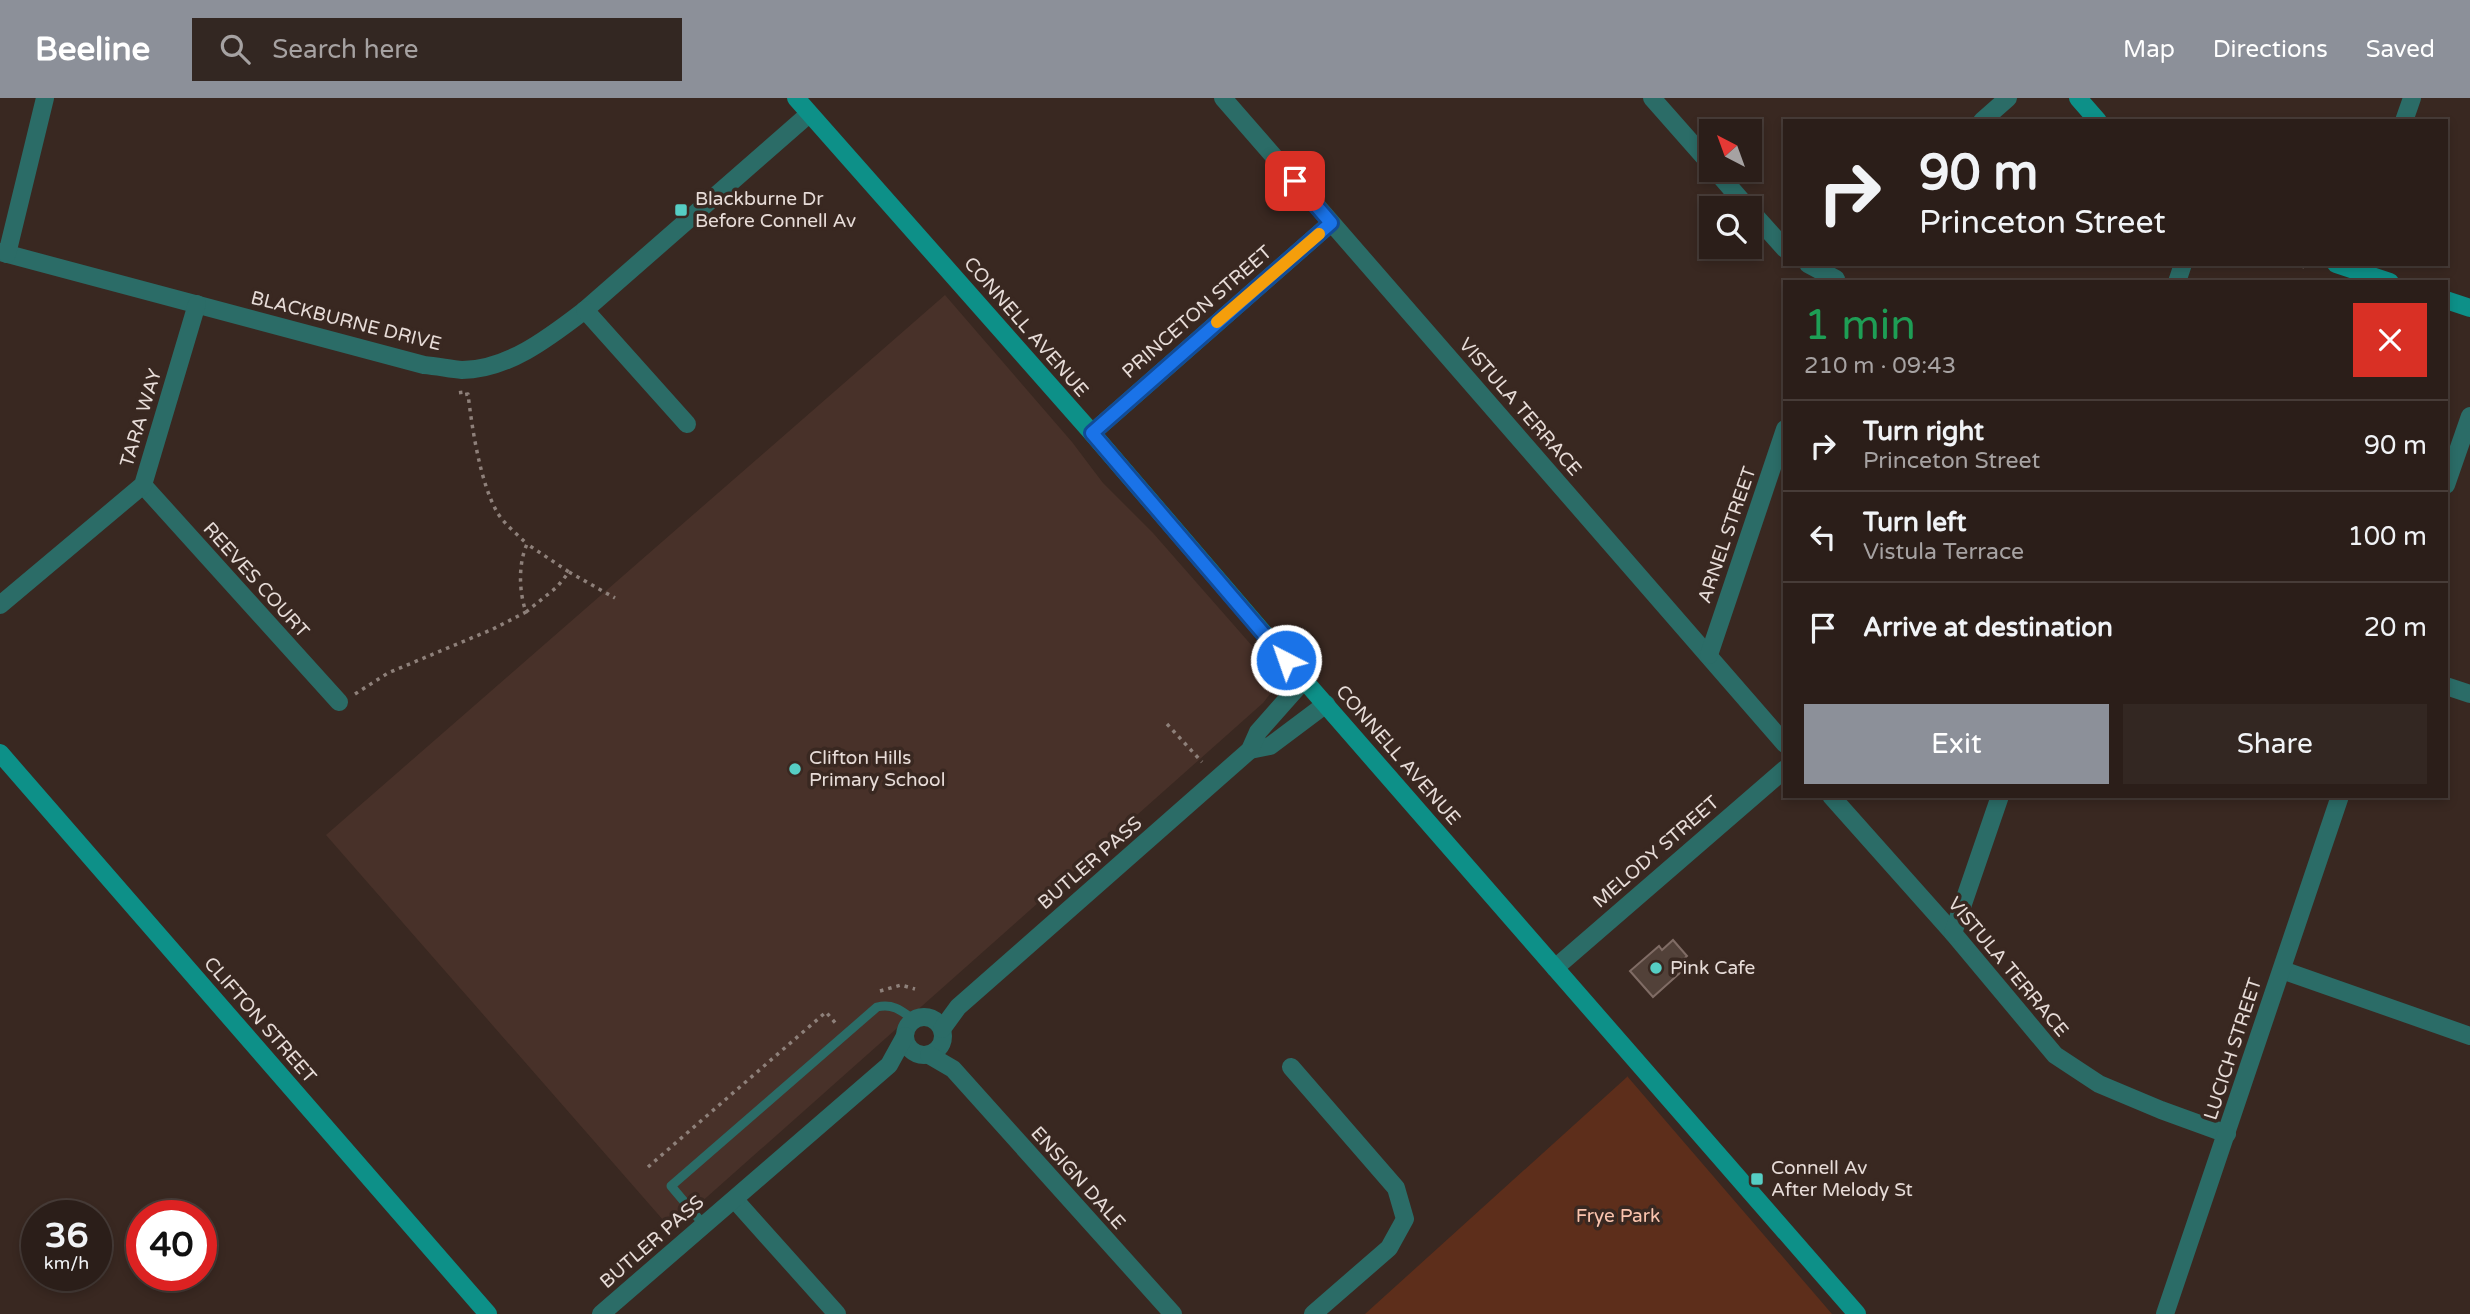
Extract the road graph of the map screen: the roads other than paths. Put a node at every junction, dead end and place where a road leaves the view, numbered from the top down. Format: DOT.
graph roads {
  1 [pos="45,98"];
  2 [pos="796,98"];
  3 [pos="1223,98"];
  4 [pos="1652,98"];
  5 [pos="2008,98"];
  6 [pos="2078,98"];
  7 [pos="2412,98"];
  8 [pos="809,114"];
  9 [pos="1984,119"];
  10 [pos="2096,119"];
  11 [pos="2405,119"];
  12 [pos="1699,152"];
  13 [pos="1725,182"];
  14 [pos="1738,196"];
  15 [pos="1331,223"];
  16 [pos="1762,223"];
  17 [pos="1783,247"];
  18 [pos="4,253"];
  19 [pos="1813,266"];
  20 [pos="2346,266"];
  21 [pos="1837,275"];
  22 [pos="2384,280"];
  23 [pos="2448,301"];
  24 [pos="197,304"];
  25 [pos="2470,308"];
  26 [pos="585,310"];
  27 [pos="2470,415"];
  28 [pos="687,424"];
  29 [pos="1092,433"];
  30 [pos="1783,435"];
  31 [pos="2448,479"];
  32 [pos="143,485"];
  33 [pos="0,605"];
  34 [pos="1709,655"];
  35 [pos="1304,680"];
  36 [pos="2448,687"];
  37 [pos="2470,694"];
  38 [pos="338,702"];
  39 [pos="1326,704"];
  40 [pos="1783,742"];
  41 [pos="1250,750"];
  42 [pos="0,754"];
  43 [pos="1783,771"];
  44 [pos="1833,798"];
  45 [pos="1999,798"];
  46 [pos="2339,798"];
  47 [pos="1953,933"];
  48 [pos="1555,968"];
  49 [pos="2281,970"];
  50 [pos="958,1007"];
  51 [pos="915,1024"];
  52 [pos="943,1034"];
  53 [pos="2470,1036"];
  54 [pos="926,1055"];
  55 [pos="889,1065"];
  56 [pos="1291,1067"];
  57 [pos="953,1069"];
  58 [pos="2227,1134"];
  59 [pos="735,1199"];
  60 [pos="705,1225"];
  61 [pos="488,1314"];
  62 [pos="601,1314"];
  63 [pos="837,1314"];
  64 [pos="1172,1314"];
  65 [pos="1313,1314"];
  66 [pos="1857,1314"];
  67 [pos="2165,1314"];
  1 -- 18 [label="street"];
  2 -- 8 [label="street, CONNELL AVENUE"];
  3 -- 15 [label="street, VISTULA TERRACE"];
  4 -- 12 [label="street"];
  5 -- 9 [label="street"];
  6 -- 10 [label="street"];
  7 -- 11 [label="street"];
  8 -- 26 [label="street, BLACKBURNE DRIVE"];
  8 -- 29 [label="street, CONNELL AVENUE"];
  13 -- 14 [label="street"];
  15 -- 29 [label="street, PRINCETON STREET"];
  15 -- 34 [label="street, VISTULA TERRACE"];
  16 -- 17 [label="street"];
  18 -- 24 [label="street, BLACKBURNE DRIVE"];
  19 -- 21 [label="street"];
  20 -- 22 [label="street"];
  23 -- 25 [label="street"];
  24 -- 26 [label="street, BLACKBURNE DRIVE"];
  24 -- 32 [label="street, TARA WAY"];
  26 -- 28 [label="street"];
  27 -- 31 [label="street"];
  29 -- 35 [label="street, CONNELL AVENUE"];
  30 -- 34 [label="street, ARNEL STREET"];
  32 -- 33 [label="street, TARA WAY"];
  32 -- 38 [label="street, REEVES COURT"];
  34 -- 40 [label="street, VISTULA TERRACE"];
  35 -- 39 [label="street, CONNELL AVENUE"];
  35 -- 41 [label="street, BUTLER PASS"];
  36 -- 37 [label="street"];
  39 -- 41 [label="street, BUTLER PASS"];
  39 -- 48 [label="street, CONNELL AVENUE"];
  41 -- 50 [label="street, BUTLER PASS"];
  42 -- 61 [label="street, CLIFTON STREET"];
  43 -- 48 [label="street, MELODY STREET"];
  44 -- 47 [label="street, VISTULA TERRACE"];
  45 -- 47 [label="street"];
  46 -- 49 [label="street, LUCICH STREET"];
  47 -- 58 [label="street, VISTULA TERRACE"];
  48 -- 66 [label="street, CONNELL AVENUE"];
  49 -- 53 [label="street"];
  49 -- 58 [label="street, LUCICH STREET"];
  50 -- 51 [label="street, BUTLER PASS"];
  50 -- 52 [label="street, BUTLER PASS"];
  51 -- 52 [label="street"];
  51 -- 54 [label="street"];
  51 -- 55 [label="street, BUTLER PASS"];
  51 -- 60 [label="lane"];
  52 -- 54 [label="street"];
  52 -- 57 [label="street, ENSIGN DALE"];
  54 -- 55 [label="street, BUTLER PASS"];
  54 -- 57 [label="street, ENSIGN DALE"];
  55 -- 59 [label="street, BUTLER PASS"];
  56 -- 65 [label="street"];
  57 -- 64 [label="street, ENSIGN DALE"];
  58 -- 67 [label="street, LUCICH STREET"];
  59 -- 60 [label="street, BUTLER PASS"];
  59 -- 63 [label="street"];
  60 -- 62 [label="street, BUTLER PASS"];
}
